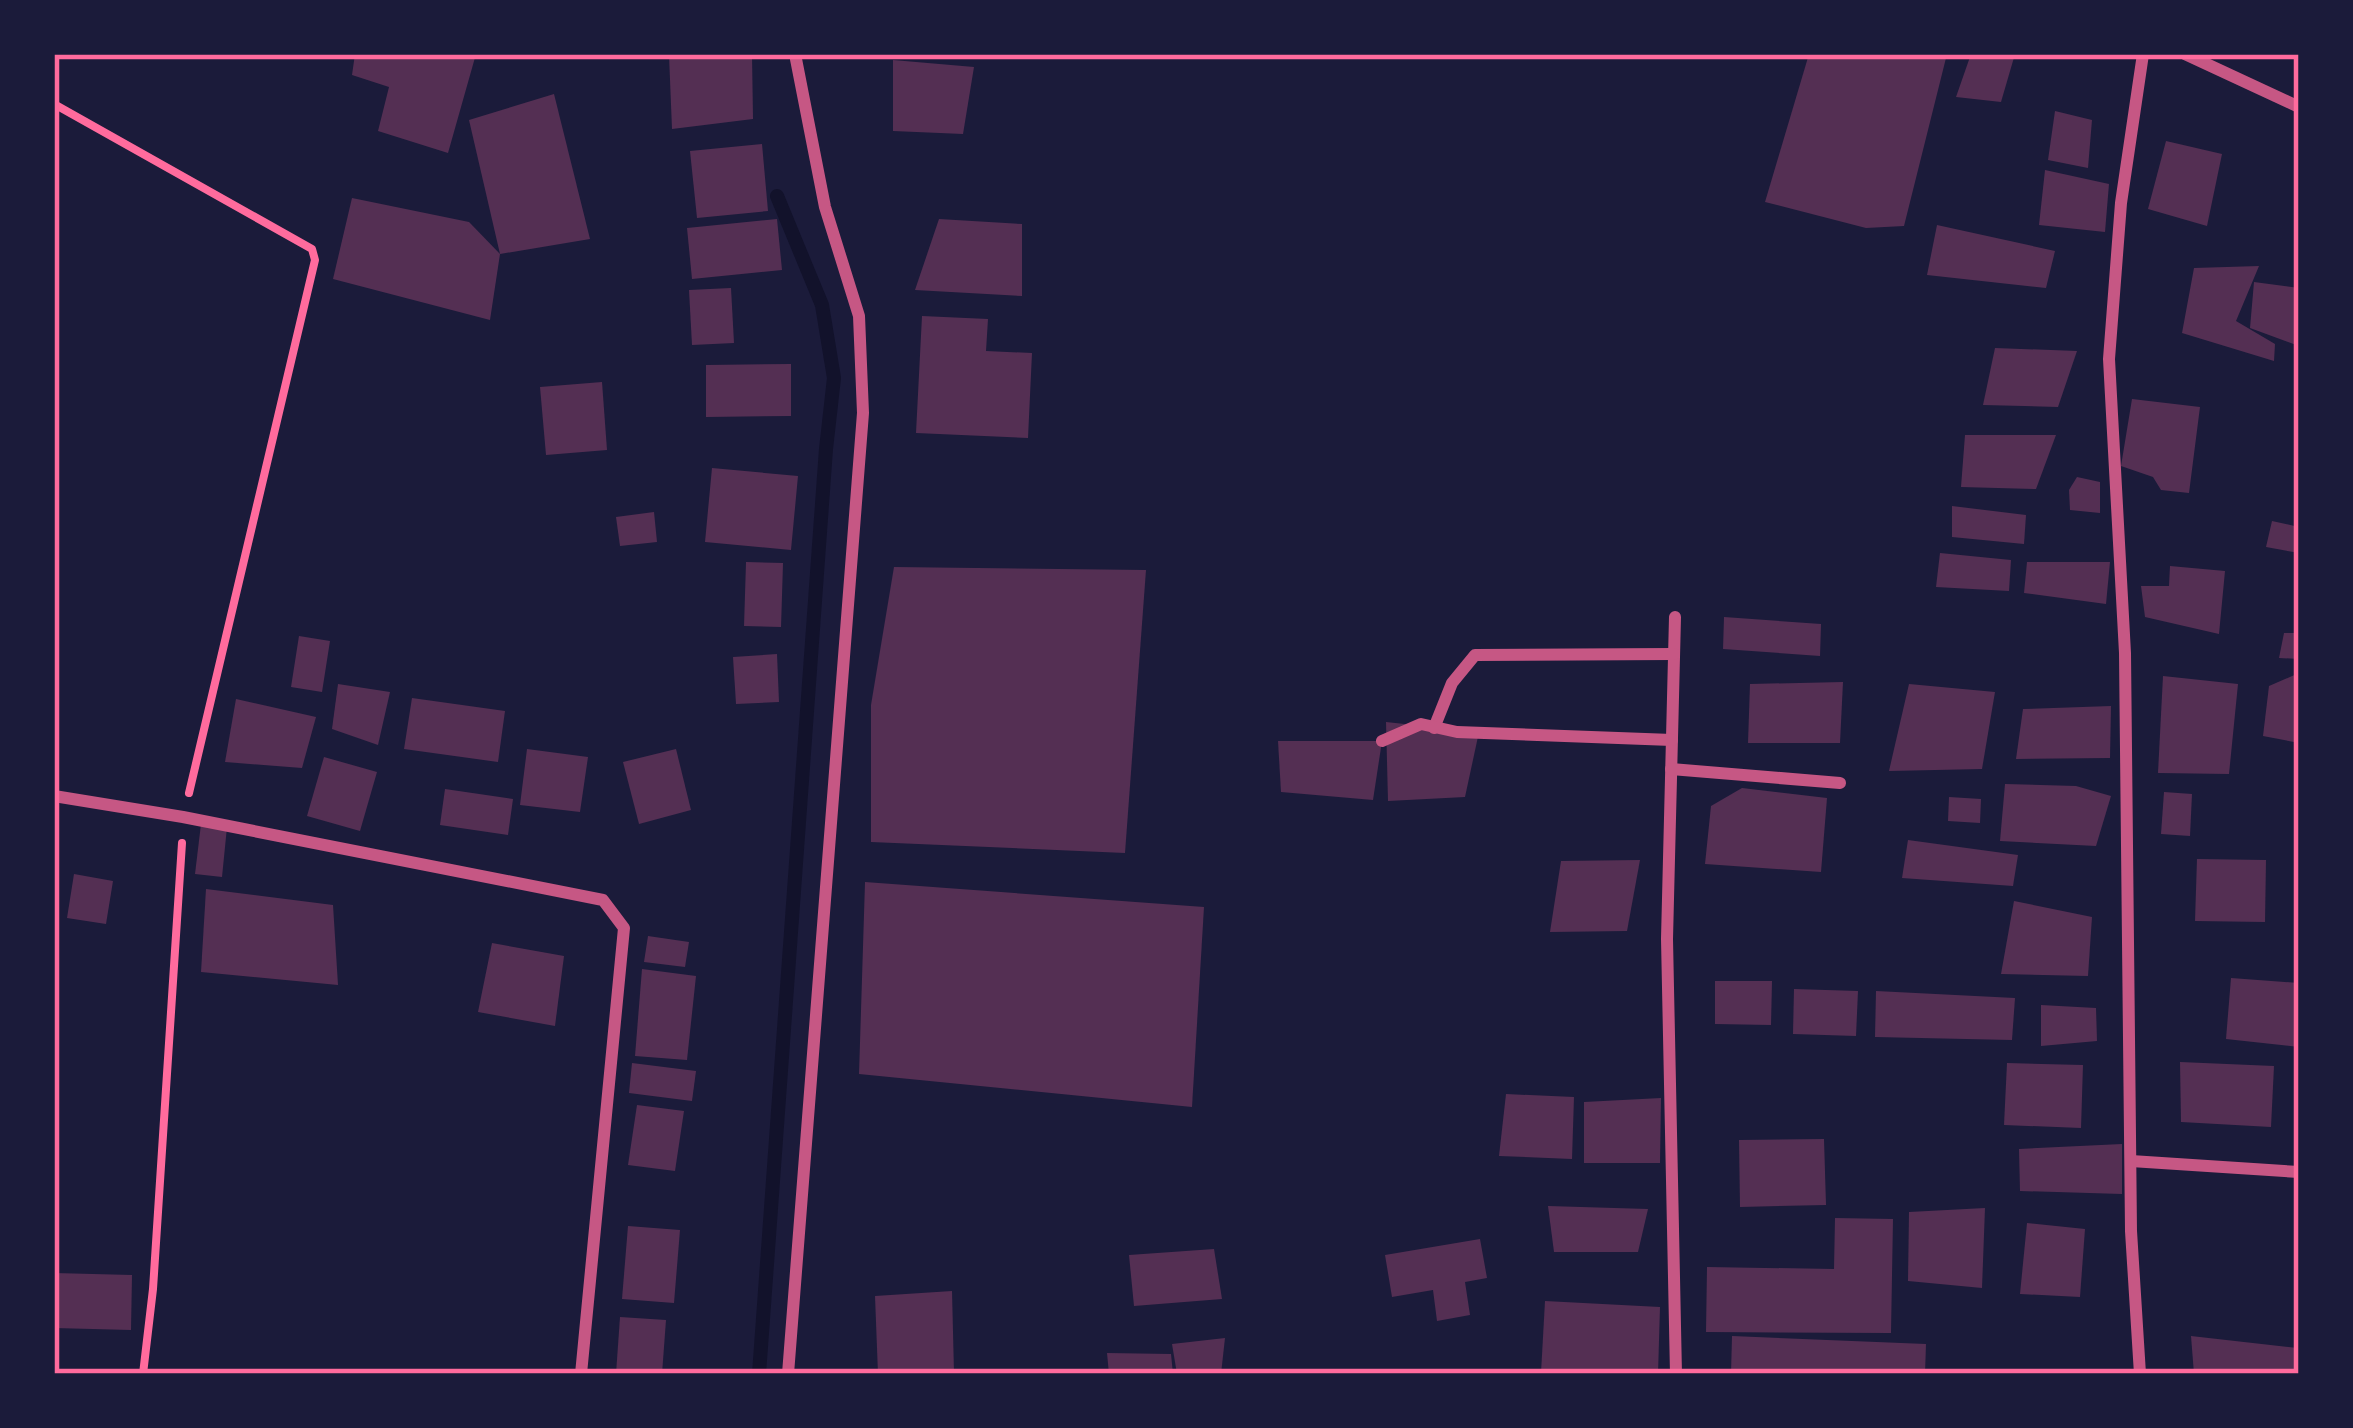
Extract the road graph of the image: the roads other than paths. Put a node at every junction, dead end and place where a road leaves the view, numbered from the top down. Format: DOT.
graph roads {
  1 [pos="795,54"];
  2 [pos="2143,54"];
  3 [pos="2185,54"];
  4 [pos="2299,107"];
  5 [pos="1675,617"];
  6 [pos="1674,654"];
  7 [pos="1434,728"];
  8 [pos="1672,740"];
  9 [pos="1382,741"];
  10 [pos="1671,769"];
  11 [pos="1840,783"];
  12 [pos="54,796"];
  13 [pos="2131,1161"];
  14 [pos="2299,1172"];
  15 [pos="581,1374"];
  16 [pos="788,1374"];
  17 [pos="1676,1374"];
  18 [pos="2140,1374"];
  1 -- 16 [label="street"];
  2 -- 13 [label="street"];
  3 -- 4 [label="street"];
  5 -- 6 [label="street"];
  6 -- 7 [label="street"];
  6 -- 8 [label="street"];
  7 -- 8 [label="street"];
  7 -- 9 [label="street"];
  8 -- 10 [label="street"];
  10 -- 11 [label="street"];
  10 -- 17 [label="street"];
  12 -- 15 [label="street"];
  13 -- 14 [label="street"];
  13 -- 18 [label="street"];
}
